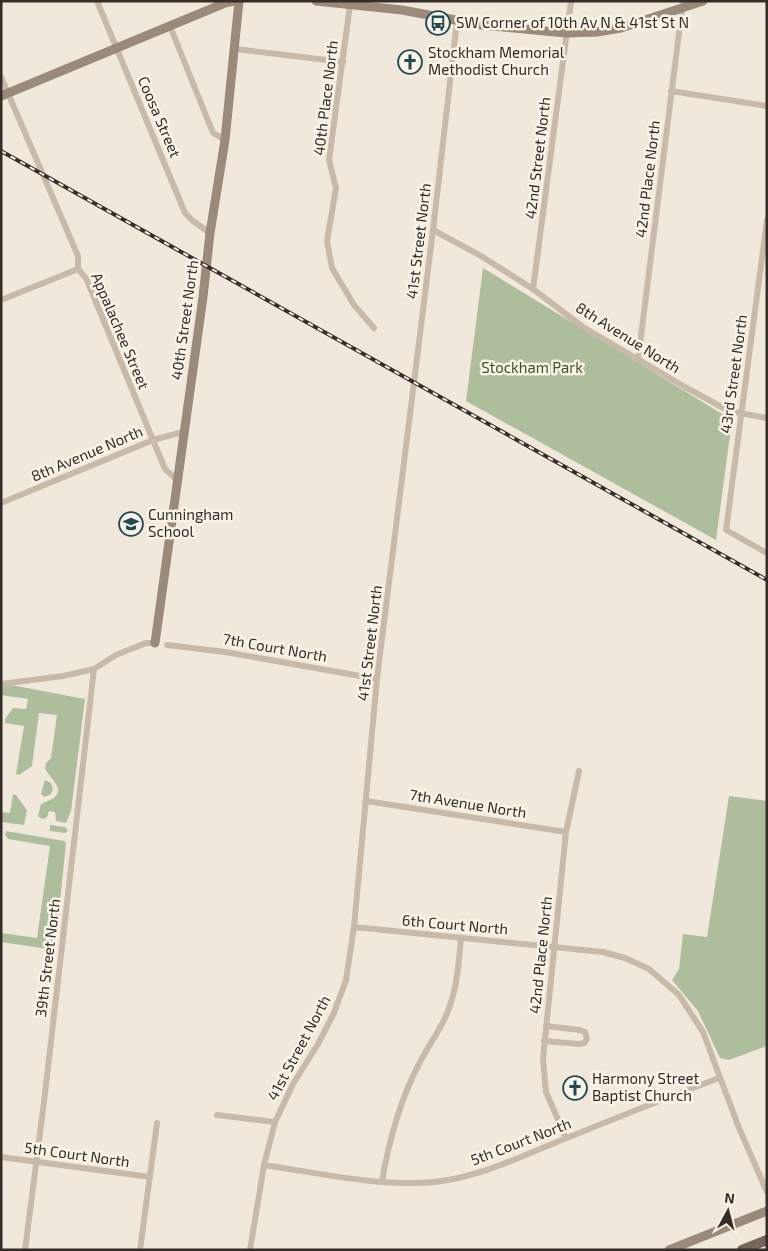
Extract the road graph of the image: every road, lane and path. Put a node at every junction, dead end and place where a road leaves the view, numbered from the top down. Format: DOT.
graph roads {
  1 [pos="97,1"];
  2 [pos="239,1"];
  3 [pos="316,1"];
  4 [pos="570,1"];
  5 [pos="703,1"];
  6 [pos="228,2"];
  7 [pos="350,5"];
  8 [pos="682,5"];
  9 [pos="457,22"];
  10 [pos="170,26"];
  11 [pos="566,33"];
  12 [pos="116,48"];
  13 [pos="236,49"];
  14 [pos="343,62"];
  15 [pos="1,77"];
  16 [pos="672,91"];
  17 [pos="5,95"];
  18 [pos="767,106"];
  19 [pos="225,140"];
  20 [pos="767,220"];
  21 [pos="434,230"];
  22 [pos="210,233"];
  23 [pos="78,269"];
  24 [pos="533,289"];
  25 [pos="1,300"];
  26 [pos="374,328"];
  27 [pos="638,360"];
  28 [pos="741,414"];
  29 [pos="767,418"];
  30 [pos="184,432"];
  31 [pos="153,440"];
  32 [pos="177,480"];
  33 [pos="1,503"];
  34 [pos="767,553"];
  35 [pos="155,642"];
  36 [pos="167,645"];
  37 [pos="94,669"];
  38 [pos="377,679"];
  39 [pos="1,684"];
  40 [pos="579,771"];
  41 [pos="366,801"];
  42 [pos="566,832"];
  43 [pos="354,927"];
  44 [pos="461,938"];
  45 [pos="555,946"];
  46 [pos="546,1026"];
  47 [pos="544,1041"];
  48 [pos="719,1078"];
  49 [pos="217,1115"];
  50 [pos="275,1122"];
  51 [pos="157,1123"];
  52 [pos="566,1138"];
  53 [pos="1,1158"];
  54 [pos="37,1162"];
  55 [pos="264,1166"];
  56 [pos="150,1177"];
  57 [pos="382,1180"];
  58 [pos="767,1192"];
  59 [pos="767,1211"];
  60 [pos="767,1240"];
  61 [pos="25,1250"];
  62 [pos="140,1250"];
  63 [pos="250,1250"];
  64 [pos="669,1250"];
  65 [pos="742,1250"];
  1 -- 12 [label="street, Coosa Street"];
  2 -- 13 [label="street, 40th Street North"];
  3 -- 7 [label="street"];
  4 -- 11 [label="street, 42nd Street North"];
  5 -- 8 [label="street"];
  6 -- 10 [label="street"];
  7 -- 9 [label="street"];
  7 -- 14 [label="street, 40th Place North"];
  8 -- 11 [label="street"];
  8 -- 16 [label="street, 42nd Place North"];
  9 -- 11 [label="street"];
  9 -- 21 [label="street, 41st Street North"];
  10 -- 12 [label="street"];
  10 -- 19 [label="street"];
  11 -- 24 [label="street, 42nd Street North"];
  12 -- 17 [label="street"];
  12 -- 22 [label="street, Coosa Street"];
  13 -- 14 [label="street"];
  13 -- 19 [label="street, 40th Street North"];
  14 -- 26 [label="street, 40th Place North"];
  15 -- 17 [label="street, Appalachee Street"];
  16 -- 18 [label="street"];
  16 -- 27 [label="street, 42nd Place North"];
  17 -- 23 [label="street, Appalachee Street"];
  19 -- 22 [label="street, 40th Street North"];
  20 -- 28 [label="street, 43rd Street North"];
  21 -- 24 [label="street, 8th Avenue North"];
  21 -- 38 [label="street, 41st Street North"];
  22 -- 30 [label="street, 40th Street North"];
  23 -- 25 [label="street"];
  23 -- 31 [label="street, Appalachee Street"];
  24 -- 27 [label="street, 8th Avenue North"];
  27 -- 28 [label="street, 8th Avenue North"];
  28 -- 29 [label="street, 8th Avenue North"];
  28 -- 34 [label="street, 43rd Street North"];
  30 -- 31 [label="street, 8th Avenue North"];
  30 -- 32 [label="street, 40th Street North"];
  31 -- 32 [label="street, Appalachee Street"];
  31 -- 33 [label="street, 8th Avenue North"];
  32 -- 35 [label="street, 40th Street North"];
  35 -- 37 [label="street"];
  36 -- 38 [label="street, 7th Court North"];
  37 -- 39 [label="street"];
  37 -- 54 [label="street, 39th Street North"];
  38 -- 41 [label="street, 41st Street North"];
  40 -- 42 [label="street, 42nd Place North"];
  41 -- 42 [label="street, 7th Avenue North"];
  41 -- 43 [label="street, 41st Street North"];
  42 -- 45 [label="street, 42nd Place North"];
  43 -- 44 [label="street, 6th Court North"];
  43 -- 50 [label="street, 41st Street North"];
  44 -- 45 [label="street, 6th Court North"];
  44 -- 57 [label="street"];
  45 -- 46 [label="street, 42nd Place North"];
  45 -- 48 [label="street"];
  46 -- 47 [label="street, 42nd Place North"];
  46 -- 47 [label="street"];
  47 -- 52 [label="street, 42nd Place North"];
  48 -- 52 [label="street, 5th Court North"];
  48 -- 58 [label="street"];
  49 -- 50 [label="street"];
  50 -- 55 [label="street, 41st Street North"];
  51 -- 56 [label="street"];
  52 -- 57 [label="street, 5th Court North"];
  53 -- 54 [label="street, 5th Court North"];
  54 -- 56 [label="street, 5th Court North"];
  54 -- 61 [label="street, 39th Street North"];
  55 -- 57 [label="street, 5th Court North"];
  55 -- 63 [label="street, 41st Street North"];
  56 -- 62 [label="street"];
  59 -- 64 [label="street"];
  60 -- 65 [label="main road"];
}
